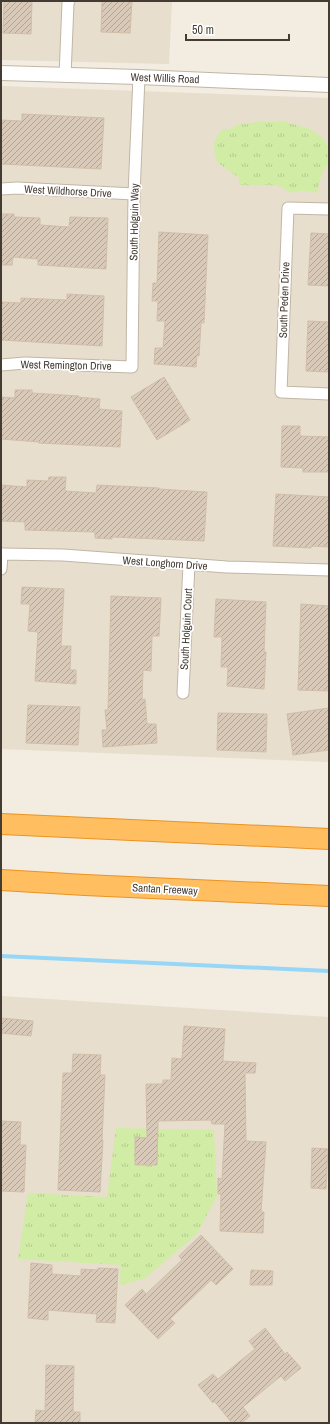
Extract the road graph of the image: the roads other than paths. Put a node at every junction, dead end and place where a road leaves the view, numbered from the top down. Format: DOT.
graph roads {
  1 [pos="68,2"];
  2 [pos="1,73"];
  3 [pos="65,76"];
  4 [pos="140,77"];
  5 [pos="329,84"];
  6 [pos="1,189"];
  7 [pos="134,194"];
  8 [pos="329,209"];
  9 [pos="1,365"];
  10 [pos="132,367"];
  11 [pos="329,394"];
  12 [pos="1,554"];
  13 [pos="189,564"];
  14 [pos="1,569"];
  15 [pos="329,570"];
  16 [pos="183,693"];
  17 [pos="1,824"];
  18 [pos="329,839"];
  19 [pos="1,880"];
  20 [pos="329,896"];
  1 -- 3 [label="street"];
  2 -- 3 [label="street, West Willis Road"];
  3 -- 4 [label="street, West Willis Road"];
  4 -- 5 [label="street, West Willis Road"];
  4 -- 7 [label="street, South Holguin Way"];
  6 -- 7 [label="street, West Wildhorse Drive"];
  7 -- 10 [label="street, South Holguin Way"];
  8 -- 11 [label="street, South Peden Drive"];
  9 -- 10 [label="street, West Remington Drive"];
  12 -- 13 [label="street, West Longhorn Drive"];
  12 -- 14 [label="street"];
  13 -- 15 [label="street, West Longhorn Drive"];
  13 -- 16 [label="street, South Holguin Court"];
  17 -- 18 [label="highway"];
  19 -- 20 [label="highway, Santan Freeway"];
}
